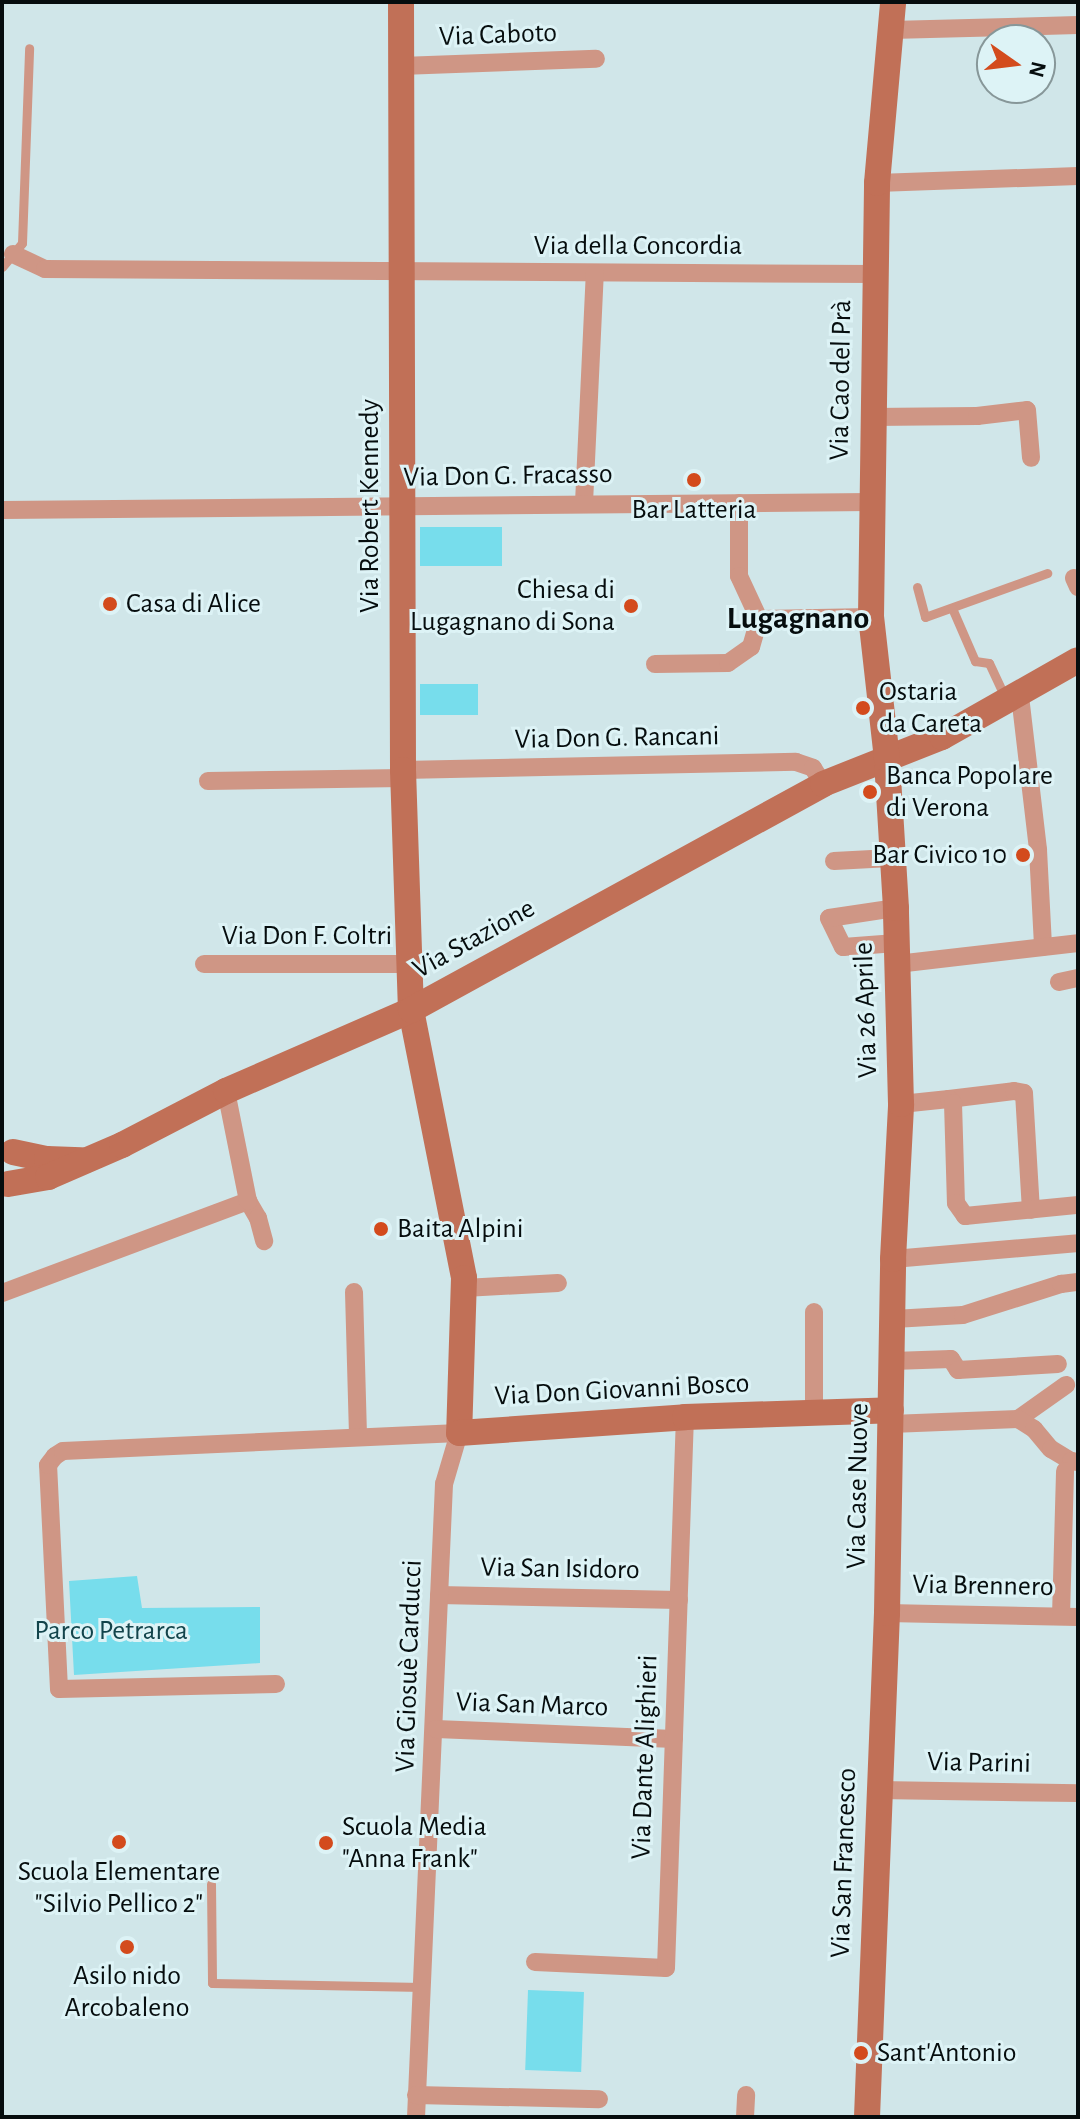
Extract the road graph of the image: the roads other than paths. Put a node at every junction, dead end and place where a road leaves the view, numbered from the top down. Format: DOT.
graph roads {
  1 [pos="401,2"];
  2 [pos="893,2"];
  3 [pos="1078,25"];
  4 [pos="891,30"];
  5 [pos="29,48"];
  6 [pos="596,59"];
  7 [pos="401,66"];
  8 [pos="1078,176"];
  9 [pos="877,183"];
  10 [pos="8,260"];
  11 [pos="401,273"];
  12 [pos="595,273"];
  13 [pos="874,274"];
  14 [pos="872,417"];
  15 [pos="1031,458"];
  16 [pos="871,502"];
  17 [pos="584,503"];
  18 [pos="739,503"];
  19 [pos="402,506"];
  20 [pos="2,510"];
  21 [pos="1047,573"];
  22 [pos="917,587"];
  23 [pos="952,608"];
  24 [pos="871,617"];
  25 [pos="759,619"];
  26 [pos="1078,660"];
  27 [pos="655,664"];
  28 [pos="1014,699"];
  29 [pos="887,759"];
  30 [pos="403,774"];
  31 [pos="208,781"];
  32 [pos="823,784"];
  33 [pos="891,858"];
  34 [pos="834,861"];
  35 [pos="896,908"];
  36 [pos="1078,943"];
  37 [pos="1043,947"];
  38 [pos="896,954"];
  39 [pos="204,964"];
  40 [pos="410,964"];
  41 [pos="1078,978"];
  42 [pos="1059,982"];
  43 [pos="411,1010"];
  44 [pos="226,1091"];
  45 [pos="949,1099"];
  46 [pos="901,1104"];
  47 [pos="8,1149"];
  48 [pos="84,1160"];
  49 [pos="5,1185"];
  50 [pos="248,1201"];
  51 [pos="1078,1205"];
  52 [pos="1031,1210"];
  53 [pos="264,1241"];
  54 [pos="1078,1243"];
  55 [pos="893,1259"];
  56 [pos="1078,1282"];
  57 [pos="558,1283"];
  58 [pos="464,1288"];
  59 [pos="354,1292"];
  60 [pos="2,1293"];
  61 [pos="814,1312"];
  62 [pos="894,1319"];
  63 [pos="893,1361"];
  64 [pos="1058,1364"];
  65 [pos="1066,1385"];
  66 [pos="814,1412"];
  67 [pos="685,1417"];
  68 [pos="891,1417"];
  69 [pos="1018,1419"];
  70 [pos="459,1433"];
  71 [pos="358,1437"];
  72 [pos="1071,1466"];
  73 [pos="1070,1532"];
  74 [pos="439,1595"];
  75 [pos="679,1600"];
  76 [pos="887,1613"];
  77 [pos="1070,1616"];
  78 [pos="276,1684"];
  79 [pos="436,1729"];
  80 [pos="674,1739"];
  81 [pos="879,1790"];
  82 [pos="1078,1793"];
  83 [pos="211,1884"];
  84 [pos="535,1962"];
  85 [pos="422,1987"];
  86 [pos="416,2095"];
  87 [pos="746,2095"];
  88 [pos="599,2099"];
  89 [pos="416,2117"];
  90 [pos="745,2117"];
  91 [pos="867,2117"];
  1 -- 7 [label="main road, Via Robert Kennedy"];
  2 -- 4 [label="main road, Via Cao del Prà"];
  3 -- 4 [label="street"];
  4 -- 9 [label="main road, Via Cao del Prà"];
  5 -- 10 [label="lane"];
  6 -- 7 [label="street, Via Caboto"];
  7 -- 11 [label="main road, Via Robert Kennedy"];
  8 -- 9 [label="street"];
  9 -- 13 [label="main road, Via Cao del Prà"];
  10 -- 11 [label="street, Via della Concordia"];
  11 -- 12 [label="street, Via della Concordia"];
  11 -- 19 [label="main road, Via Robert Kennedy"];
  12 -- 13 [label="street, Via della Concordia"];
  12 -- 17 [label="street"];
  13 -- 14 [label="main road, Via Cao del Prà"];
  14 -- 15 [label="street"];
  14 -- 16 [label="main road, Via Cao del Prà"];
  16 -- 18 [label="street, Via Don G. Fracasso"];
  16 -- 24 [label="main road, Via Cao del Prà"];
  17 -- 18 [label="street, Via Don G. Fracasso"];
  17 -- 19 [label="street, Via Don G. Fracasso"];
  18 -- 25 [label="street"];
  19 -- 20 [label="street, Via Don G. Fracasso"];
  19 -- 30 [label="main road, Via Robert Kennedy"];
  21 -- 23 [label="lane"];
  22 -- 23 [label="lane"];
  23 -- 28 [label="lane"];
  24 -- 25 [label="street"];
  24 -- 29 [label="main road, Via Cao del Prà"];
  25 -- 27 [label="street"];
  26 -- 28 [label="main road, Via Stazione"];
  28 -- 29 [label="main road, Via Stazione"];
  28 -- 37 [label="street"];
  29 -- 32 [label="main road, Via Stazione"];
  29 -- 33 [label="main road, Via 26 Aprile"];
  30 -- 31 [label="street, Via Don G. Rancani"];
  30 -- 32 [label="street, Via Don G. Rancani"];
  30 -- 40 [label="main road, Via Robert Kennedy"];
  32 -- 43 [label="main road, Via Stazione"];
  33 -- 34 [label="street"];
  33 -- 35 [label="main road, Via 26 Aprile"];
  35 -- 38 [label="main road, Via 26 Aprile"];
  35 -- 38 [label="street"];
  36 -- 37 [label="street"];
  37 -- 38 [label="street"];
  38 -- 46 [label="main road, Via 26 Aprile"];
  39 -- 40 [label="street, Via Don F. Coltri"];
  40 -- 43 [label="main road, Via Robert Kennedy"];
  41 -- 42 [label="street"];
  43 -- 44 [label="main road, Via Stazione"];
  43 -- 58 [label="main road, Via Robert Kennedy"];
  44 -- 48 [label="main road, Via Stazione"];
  44 -- 50 [label="street"];
  45 -- 46 [label="street"];
  45 -- 52 [label="street"];
  45 -- 52 [label="street"];
  46 -- 55 [label="main road, Via 26 Aprile"];
  47 -- 48 [label="main road, Via Stazione"];
  47 -- 49 [label="main road, Via Stazione"];
  48 -- 49 [label="main road, Via Stazione"];
  50 -- 53 [label="street"];
  50 -- 60 [label="street"];
  51 -- 52 [label="street"];
  54 -- 55 [label="street"];
  55 -- 62 [label="main road, Via Case Nuove"];
  56 -- 62 [label="street"];
  57 -- 58 [label="street"];
  58 -- 70 [label="main road, Via Robert Kennedy"];
  59 -- 71 [label="street"];
  61 -- 66 [label="street"];
  62 -- 63 [label="main road, Via Case Nuove"];
  63 -- 64 [label="street"];
  63 -- 68 [label="main road, Via Case Nuove"];
  65 -- 69 [label="street"];
  66 -- 67 [label="main road, Via Don Giovanni Bosco"];
  66 -- 68 [label="main road, Via Don Giovanni Bosco"];
  67 -- 70 [label="main road, Via Don Giovanni Bosco"];
  67 -- 75 [label="street, Via Dante Alighieri"];
  68 -- 69 [label="street"];
  68 -- 76 [label="main road, Via Case Nuove"];
  69 -- 72 [label="street"];
  70 -- 71 [label="street, Via Don Giovanni Bosco"];
  70 -- 74 [label="street, Via Giosuè Carducci"];
  71 -- 78 [label="street, Via Don Giovanni Bosco"];
  72 -- 73 [label="street"];
  73 -- 77 [label="street"];
  74 -- 75 [label="street, Via San Isidoro"];
  74 -- 79 [label="street, Via Giosuè Carducci"];
  75 -- 80 [label="street, Via Dante Alighieri"];
  76 -- 77 [label="street, Via Brennero"];
  76 -- 81 [label="main road, Via San Francesco"];
  79 -- 80 [label="street, Via San Marco"];
  79 -- 85 [label="street, Via Giosuè Carducci"];
  80 -- 84 [label="street, Via Dante Alighieri"];
  81 -- 82 [label="street, Via Parini"];
  81 -- 91 [label="main road, Via San Francesco"];
  83 -- 85 [label="lane"];
  85 -- 86 [label="street, Via Giosuè Carducci"];
  86 -- 88 [label="street"];
  86 -- 89 [label="street, Via Giosuè Carducci"];
  87 -- 90 [label="street"];
}
